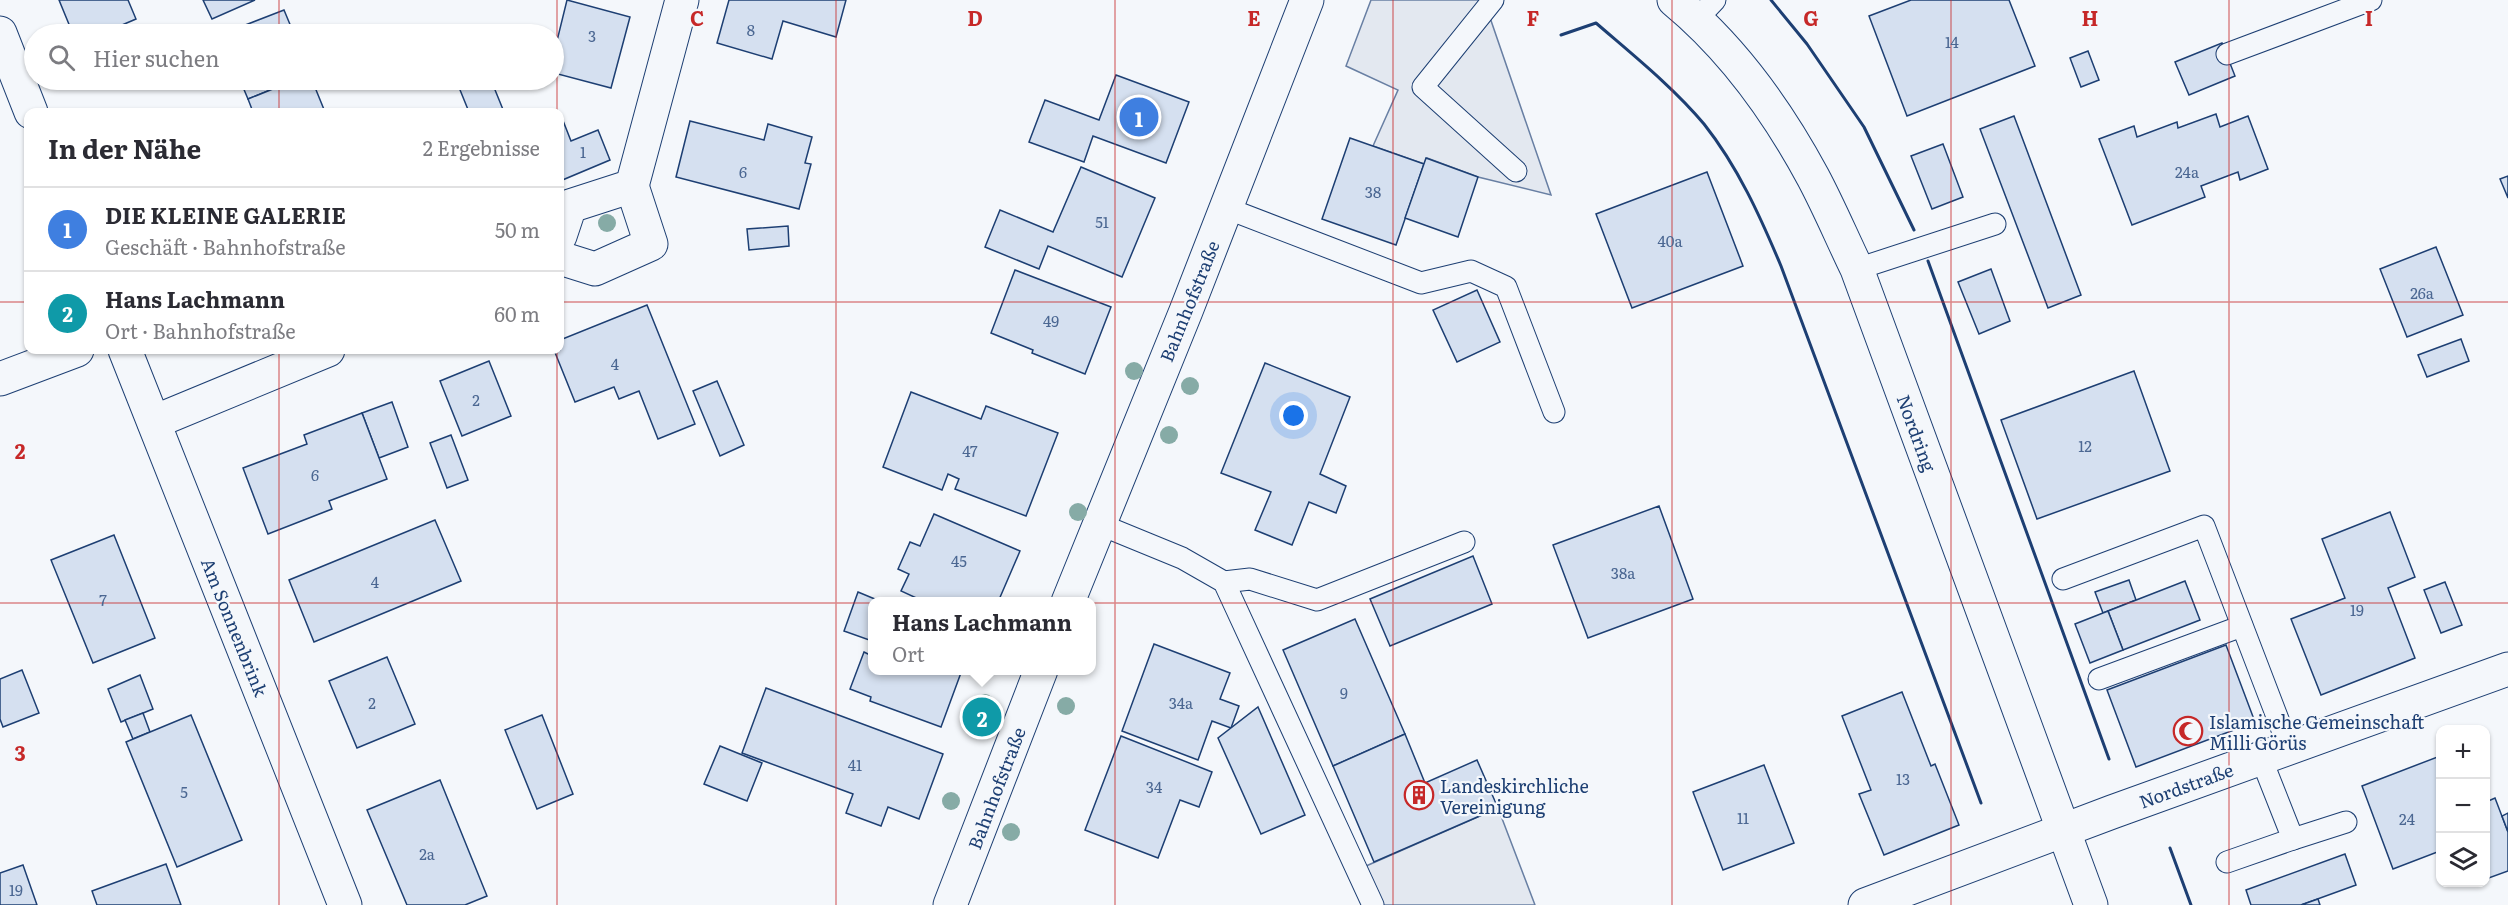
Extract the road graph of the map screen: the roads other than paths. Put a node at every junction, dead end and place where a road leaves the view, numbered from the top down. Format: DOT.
graph roads {
  1 [pos="682,0"];
  2 [pos="1306,0"];
  3 [pos="1493,0"];
  4 [pos="2371,0"];
  5 [pos="1695,6"];
  6 [pos="0,33"];
  7 [pos="2227,54"];
  8 [pos="30,108"];
  9 [pos="1516,171"];
  10 [pos="632,186"];
  11 [pos="1226,208"];
  12 [pos="564,224"];
  13 [pos="1995,224"];
  14 [pos="564,259"];
  15 [pos="1857,269"];
  16 [pos="67,354"];
  17 [pos="127,354"];
  18 [pos="318,354"];
  19 [pos="0,380"];
  20 [pos="1554,412"];
  21 [pos="154,422"];
  22 [pos="1098,524"];
  23 [pos="1464,542"];
  24 [pos="2063,579"];
  25 [pos="1224,582"];
  26 [pos="1070,597"];
  27 [pos="2242,626"];
  28 [pos="2508,669"];
  29 [pos="1039,675"];
  30 [pos="2099,679"];
  31 [pos="2275,753"];
  32 [pos="2346,822"];
  33 [pos="2063,830"];
  34 [pos="2293,839"];
  35 [pos="2227,862"];
  36 [pos="345,905"];
  37 [pos="950,905"];
  38 [pos="1373,905"];
  39 [pos="1865,905"];
  40 [pos="2091,905"];
  1 -- 10 [label="street"];
  2 -- 11 [label="street, Bahnhofstraße"];
  3 -- 9 [label="lane"];
  4 -- 7 [label="lane"];
  5 -- 15 [label="street, Nordring"];
  6 -- 8 [label="street"];
  10 -- 12 [label="street"];
  10 -- 14 [label="street"];
  11 -- 20 [label="lane"];
  11 -- 22 [label="street, Bahnhofstraße"];
  13 -- 15 [label="lane"];
  15 -- 33 [label="street, Nordring"];
  16 -- 19 [label="street"];
  17 -- 21 [label="street, Am Sonnenbrink"];
  18 -- 21 [label="street"];
  21 -- 36 [label="street, Am Sonnenbrink"];
  22 -- 25 [label="lane"];
  22 -- 26 [label="street, Bahnhofstraße"];
  23 -- 25 [label="lane"];
  24 -- 27 [label="lane"];
  25 -- 38 [label="lane"];
  27 -- 30 [label="lane"];
  27 -- 31 [label="lane"];
  28 -- 31 [label="street, Nordstraße"];
  29 -- 37 [label="street, Bahnhofstraße"];
  31 -- 33 [label="street, Nordstraße"];
  31 -- 34 [label="lane"];
  32 -- 34 [label="lane"];
  33 -- 39 [label="street, Nordstraße"];
  33 -- 40 [label="street, Nordring"];
  34 -- 35 [label="lane"];
}
